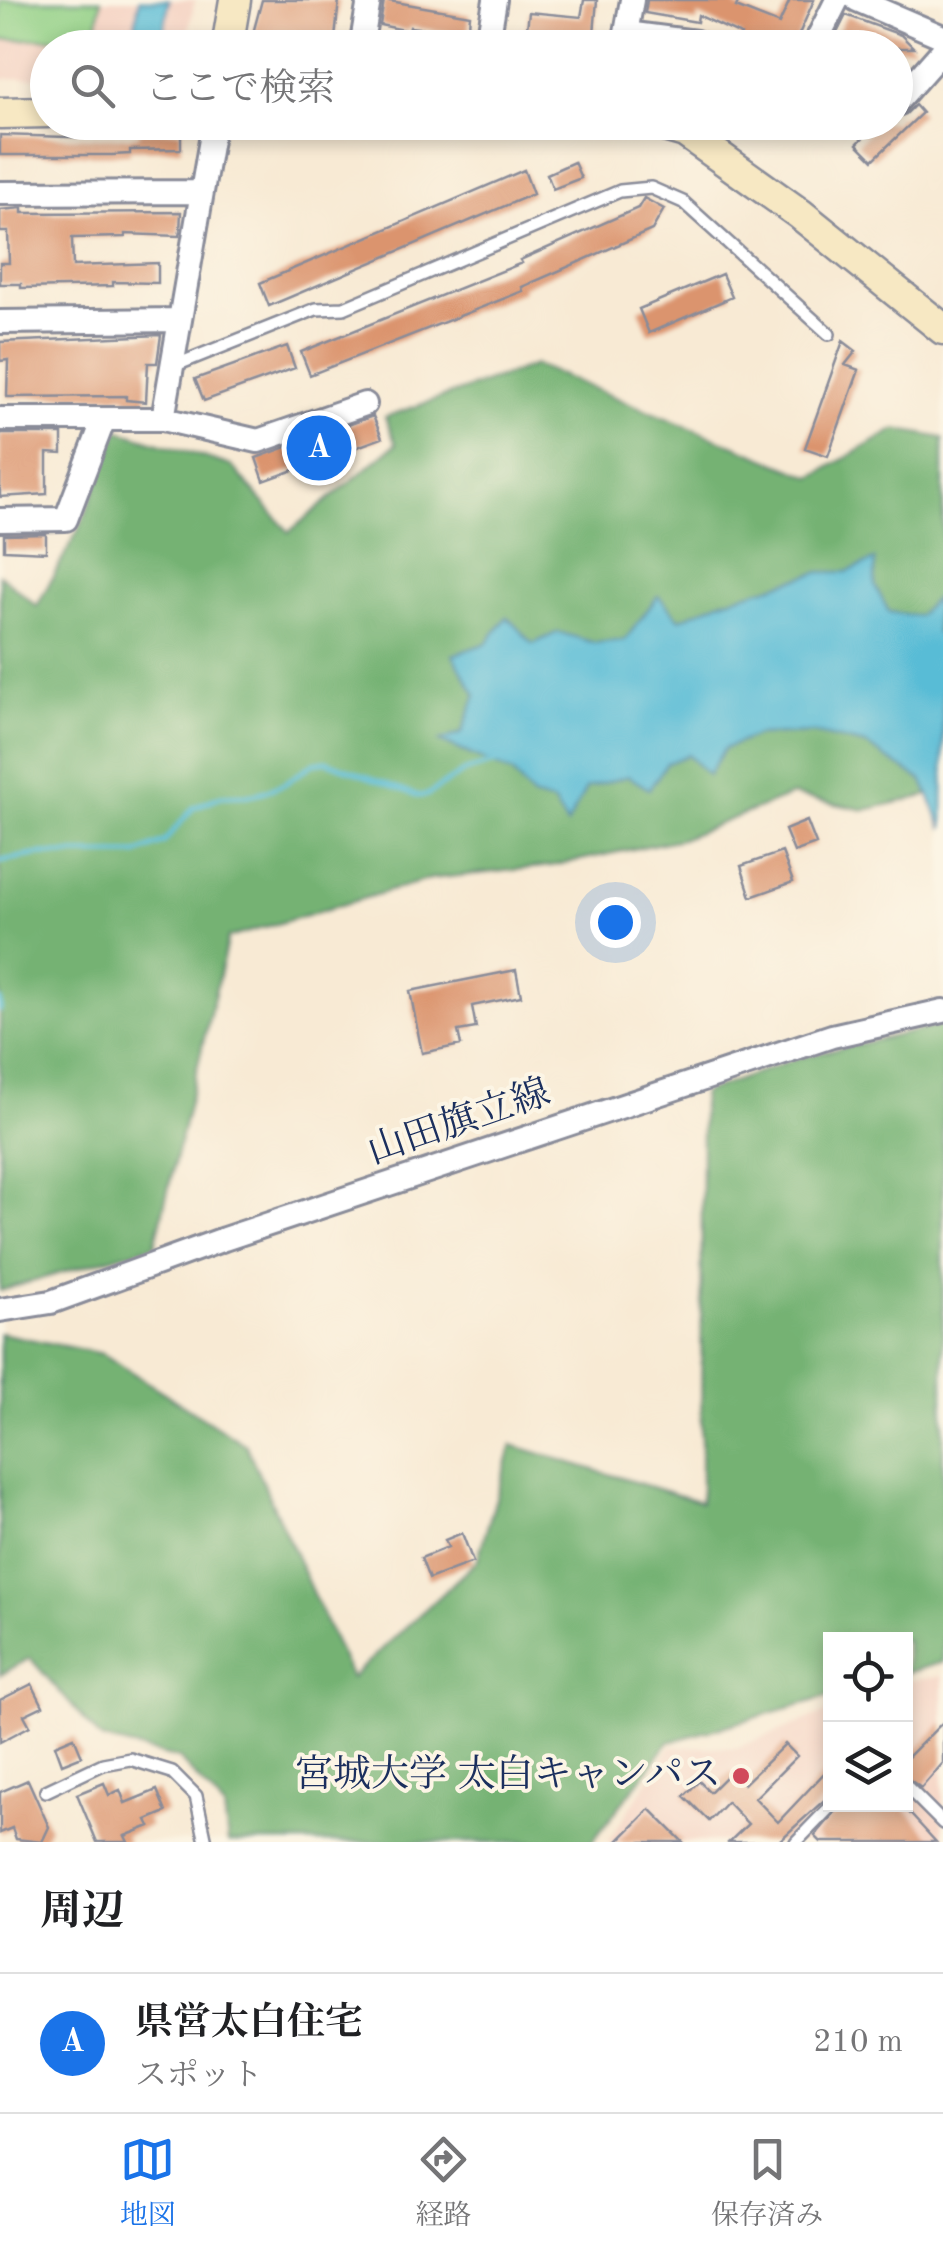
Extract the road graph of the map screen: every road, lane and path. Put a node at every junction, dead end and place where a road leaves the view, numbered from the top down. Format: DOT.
graph roads {
  1 [pos="235,0"];
  2 [pos="369,0"];
  3 [pos="495,0"];
  4 [pos="632,0"];
  5 [pos="838,0"];
  6 [pos="857,0"];
  7 [pos="230,30"];
  8 [pos="364,30"];
  9 [pos="490,30"];
  10 [pos="627,30"];
  11 [pos="822,30"];
  12 [pos="943,37"];
  13 [pos="943,50"];
  14 [pos="913,84"];
  15 [pos="30,112"];
  16 [pos="0,113"];
  17 [pos="211,140"];
  18 [pos="696,140"];
  19 [pos="0,192"];
  20 [pos="201,192"];
  21 [pos="179,320"];
  22 [pos="0,322"];
  23 [pos="943,329"];
  24 [pos="829,334"];
  25 [pos="171,366"];
  26 [pos="365,404"];
  27 [pos="104,418"];
  28 [pos="163,419"];
  29 [pos="0,420"];
  30 [pos="0,520"];
  31 [pos="943,1011"];
  32 [pos="0,1310"];
  33 [pos="46,1791"];
  34 [pos="913,1793"];
  35 [pos="825,1812"];
  36 [pos="943,1823"];
  37 [pos="206,1842"];
  38 [pos="796,1842"];
  1 -- 7 [label="street"];
  2 -- 8 [label="street"];
  3 -- 9 [label="street"];
  4 -- 10 [label="street"];
  5 -- 11 [label="street"];
  6 -- 12 [label="street"];
  13 -- 14 [label="street"];
  15 -- 16 [label="street"];
  17 -- 20 [label="street"];
  18 -- 23 [label="street"];
  19 -- 20 [label="street"];
  20 -- 21 [label="street"];
  21 -- 22 [label="street"];
  21 -- 25 [label="street"];
  24 -- 25 [label="lane"];
  25 -- 28 [label="street"];
  26 -- 28 [label="street"];
  27 -- 28 [label="street"];
  27 -- 29 [label="street"];
  27 -- 30 [label="street"];
  31 -- 32 [label="street, 山田旗立線"];
  33 -- 37 [label="lane"];
  34 -- 36 [label="lane"];
  35 -- 38 [label="lane"];
}
